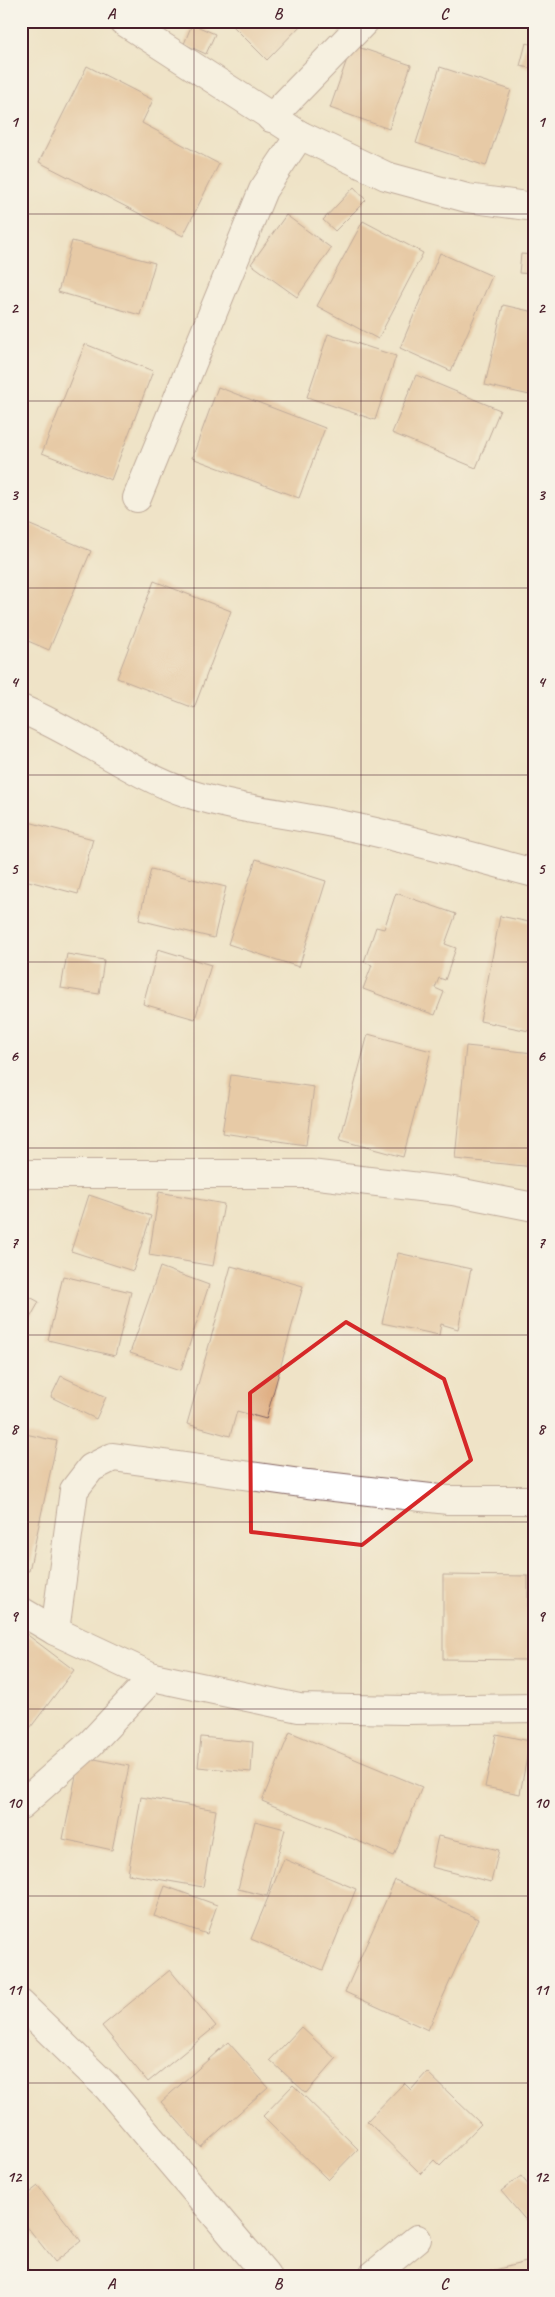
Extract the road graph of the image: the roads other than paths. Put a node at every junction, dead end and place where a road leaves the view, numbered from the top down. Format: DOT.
graph roads {
  1 [pos="123,21"];
  2 [pos="365,21"];
  3 [pos="271,118"];
  4 [pos="300,135"];
  5 [pos="534,208"];
  6 [pos="138,498"];
  7 [pos="21,709"];
  8 [pos="534,873"];
  9 [pos="21,1174"];
  10 [pos="534,1207"];
  11 [pos="534,1500"];
  12 [pos="21,1611"];
  13 [pos="55,1631"];
  14 [pos="153,1678"];
  15 [pos="534,1708"];
  16 [pos="21,1805"];
  17 [pos="21,2004"];
  18 [pos="418,2239"];
  19 [pos="267,2276"];
  20 [pos="372,2276"];
  1 -- 3 [label="street"];
  2 -- 3 [label="street"];
  3 -- 4 [label="street"];
  4 -- 5 [label="street"];
  4 -- 6 [label="street"];
  7 -- 8 [label="street"];
  9 -- 10 [label="street"];
  11 -- 13 [label="street"];
  12 -- 13 [label="street"];
  13 -- 14 [label="street"];
  14 -- 15 [label="street"];
  14 -- 16 [label="street"];
  17 -- 19 [label="street"];
  18 -- 20 [label="street"];
}
